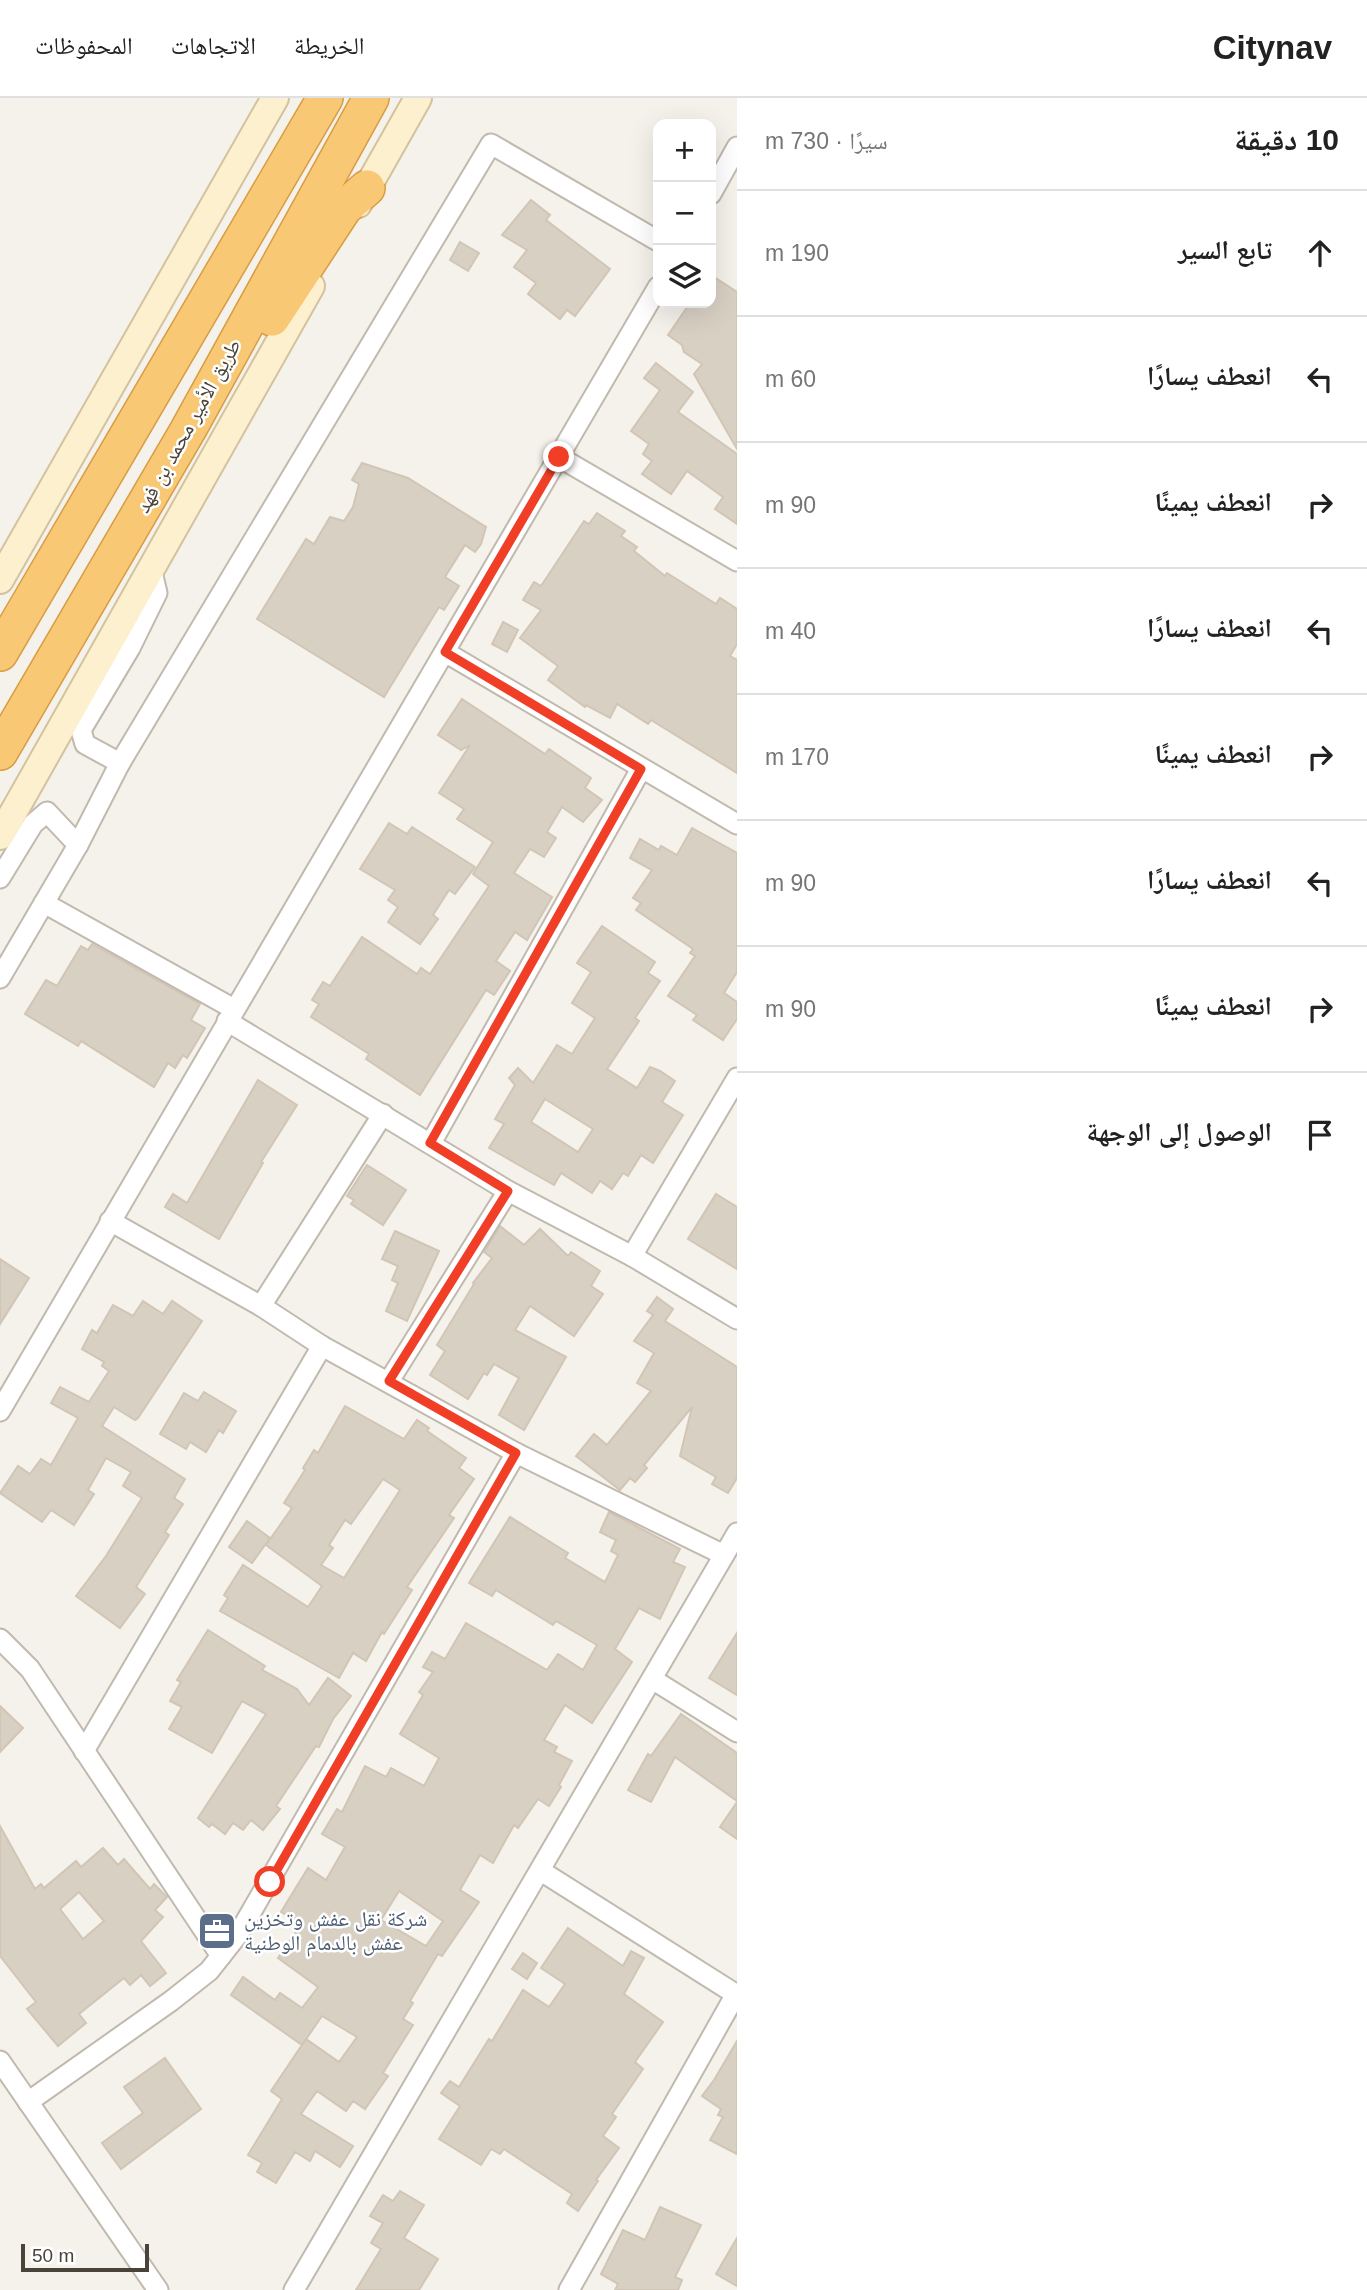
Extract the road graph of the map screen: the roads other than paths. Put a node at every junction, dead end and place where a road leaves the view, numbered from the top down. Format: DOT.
graph roads {
  1 [pos="275,98"];
  2 [pos="325,98"];
  3 [pos="371,98"];
  4 [pos="418,98"];
  5 [pos="737,146"];
  6 [pos="716,185"];
  7 [pos="367,188"];
  8 [pos="653,238"];
  9 [pos="653,296"];
  10 [pos="210,389"];
  11 [pos="559,457"];
  12 [pos="737,561"];
  13 [pos="151,568"];
  14 [pos="0,580"];
  15 [pos="445,652"];
  16 [pos="0,653"];
  17 [pos="0,752"];
  18 [pos="120,763"];
  19 [pos="641,769"];
  20 [pos="737,824"];
  21 [pos="0,836"];
  22 [pos="78,845"];
  23 [pos="0,878"];
  24 [pos="44,903"];
  25 [pos="0,978"];
  26 [pos="230,1015"];
  27 [pos="737,1078"];
  28 [pos="383,1114"];
  29 [pos="430,1143"];
  30 [pos="508,1191"];
  31 [pos="110,1221"];
  32 [pos="632,1256"];
  33 [pos="261,1306"];
  34 [pos="737,1319"];
  35 [pos="323,1346"];
  36 [pos="389,1381"];
  37 [pos="0,1411"];
  38 [pos="516,1453"];
  39 [pos="737,1533"];
  40 [pos="724,1555"];
  41 [pos="0,1639"];
  42 [pos="652,1679"];
  43 [pos="737,1731"];
  44 [pos="84,1751"];
  45 [pos="541,1871"];
  46 [pos="221,1956"];
  47 [pos="737,1995"];
  48 [pos="0,2061"];
  49 [pos="28,2102"];
  50 [pos="158,2290"];
  51 [pos="294,2290"];
  52 [pos="569,2290"];
  1 -- 14 [label="main road"];
  2 -- 16 [label="highway"];
  3 -- 10 [label="highway, طريق الأمير محمد بن فهد"];
  4 -- 7 [label="main road"];
  5 -- 6 [label="street"];
  7 -- 10 [label="highway"];
  7 -- 13 [label="main road"];
  8 -- 18 [label="street"];
  9 -- 11 [label="street"];
  10 -- 17 [label="highway, طريق الأمير محمد بن فهد"];
  11 -- 12 [label="street"];
  11 -- 15 [label="street"];
  13 -- 18 [label="street"];
  13 -- 21 [label="main road"];
  15 -- 19 [label="street"];
  15 -- 26 [label="street"];
  18 -- 22 [label="street"];
  19 -- 20 [label="street"];
  19 -- 29 [label="street"];
  22 -- 23 [label="street"];
  22 -- 24 [label="street"];
  24 -- 25 [label="street"];
  24 -- 26 [label="street"];
  26 -- 28 [label="street"];
  26 -- 31 [label="street"];
  27 -- 32 [label="street"];
  28 -- 29 [label="street"];
  28 -- 33 [label="street"];
  29 -- 30 [label="street"];
  30 -- 32 [label="street"];
  30 -- 36 [label="street"];
  31 -- 33 [label="street"];
  31 -- 37 [label="street"];
  32 -- 34 [label="street"];
  33 -- 35 [label="street"];
  35 -- 36 [label="street"];
  35 -- 44 [label="street"];
  36 -- 38 [label="street"];
  38 -- 40 [label="street"];
  38 -- 46 [label="street"];
  39 -- 40 [label="street"];
  40 -- 42 [label="street"];
  41 -- 44 [label="street"];
  42 -- 43 [label="street"];
  42 -- 45 [label="street"];
  44 -- 46 [label="street"];
  45 -- 47 [label="street"];
  45 -- 51 [label="street"];
  46 -- 49 [label="street"];
  47 -- 52 [label="street"];
  48 -- 49 [label="street"];
  49 -- 50 [label="street"];
}
